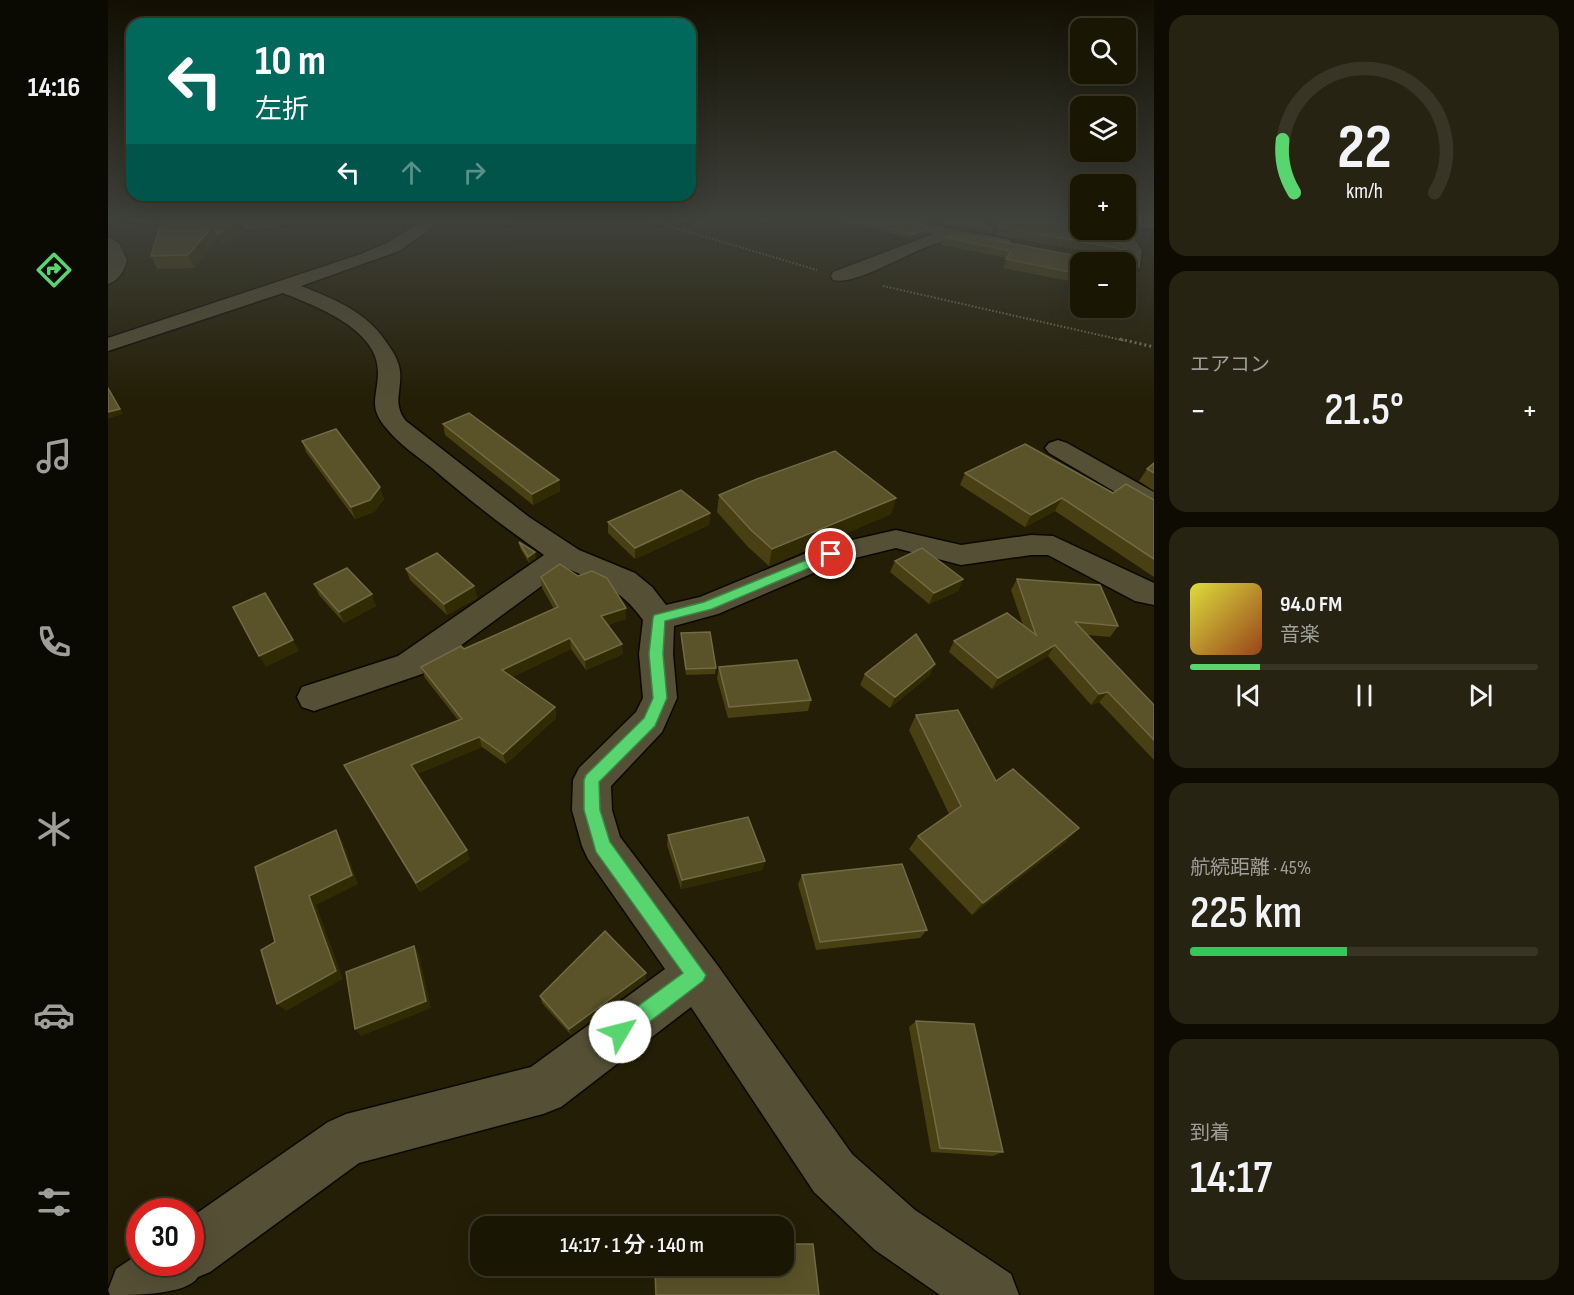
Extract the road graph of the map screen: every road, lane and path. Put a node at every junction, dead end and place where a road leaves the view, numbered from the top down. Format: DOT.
graph roads {
  1 [pos="302,279"];
  2 [pos="855,279"];
  3 [pos="283,286"];
  4 [pos="116,322"];
  5 [pos="158,328"];
  6 [pos="108,345"];
  7 [pos="1154,347"];
  8 [pos="1058,448"];
  9 [pos="1154,503"];
  10 [pos="564,555"];
  11 [pos="1154,594"];
  12 [pos="659,618"];
  13 [pos="314,697"];
  14 [pos="696,975"];
  15 [pos="204,1242"];
  16 [pos="990,1295"];
  1 -- 3 [label="street"];
  2 -- 7 [label="path"];
  3 -- 5 [label="street"];
  3 -- 10 [label="street"];
  4 -- 5 [label="street"];
  5 -- 6 [label="street"];
  8 -- 9 [label="street"];
  10 -- 12 [label="street"];
  10 -- 13 [label="street"];
  11 -- 12 [label="street"];
  12 -- 14 [label="street"];
  14 -- 15 [label="street"];
  14 -- 16 [label="street"];
}
